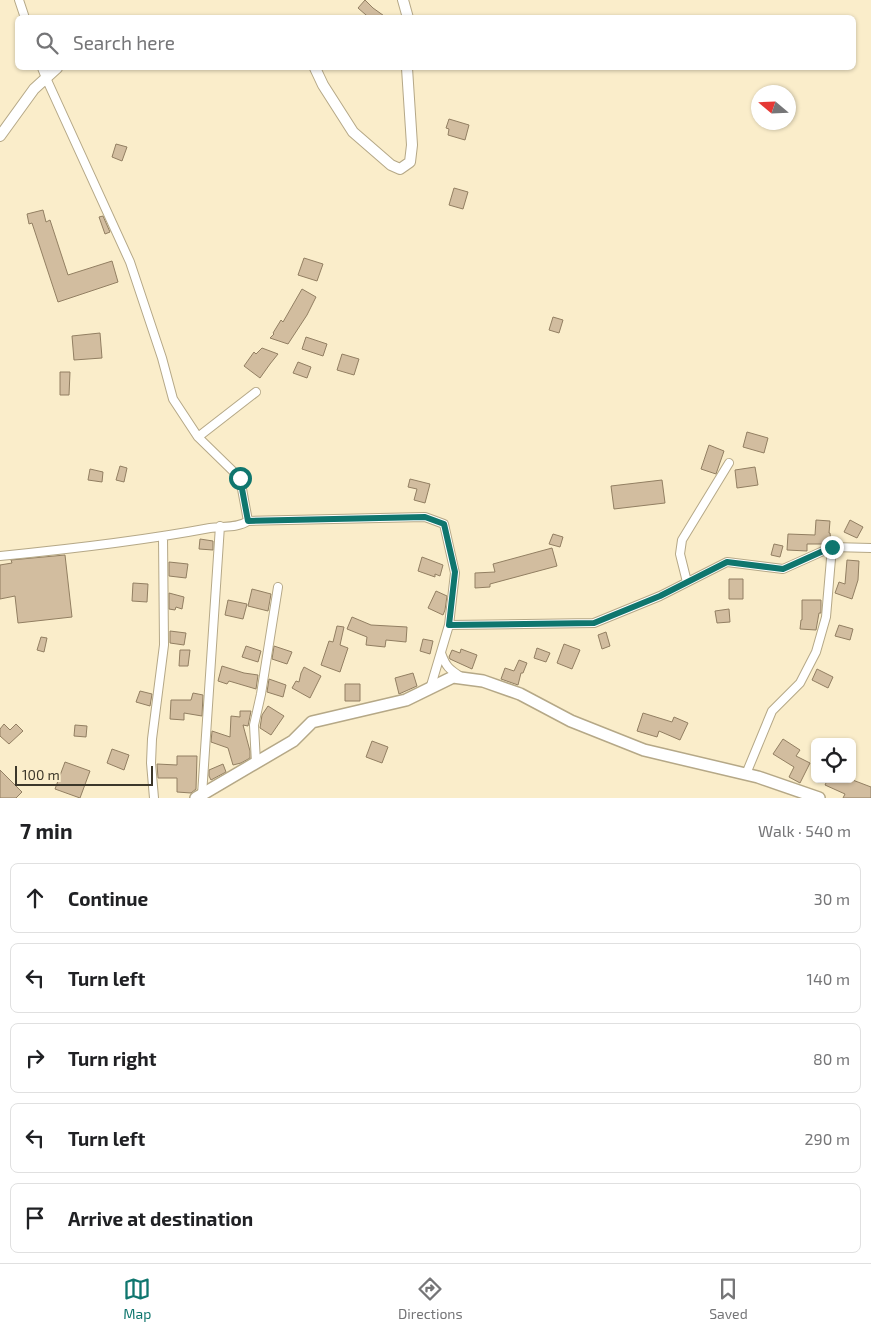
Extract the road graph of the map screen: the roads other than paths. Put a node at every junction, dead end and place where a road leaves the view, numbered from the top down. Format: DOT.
graph roads {
  1 [pos="20,0"];
  2 [pos="403,0"];
  3 [pos="24,15"];
  4 [pos="407,15"];
  5 [pos="43,70"];
  6 [pos="55,70"];
  7 [pos="316,70"];
  8 [pos="407,70"];
  9 [pos="46,78"];
  10 [pos="0,136"];
  11 [pos="256,392"];
  12 [pos="198,436"];
  13 [pos="729,464"];
  14 [pos="248,521"];
  15 [pos="220,526"];
  16 [pos="163,537"];
  17 [pos="832,547"];
  18 [pos="871,548"];
  19 [pos="0,556"];
  20 [pos="687,582"];
  21 [pos="278,587"];
  22 [pos="449,625"];
  23 [pos="440,653"];
  24 [pos="465,679"];
  25 [pos="430,688"];
  26 [pos="256,763"];
  27 [pos="746,774"];
  28 [pos="199,796"];
  29 [pos="154,798"];
  30 [pos="819,798"];
  1 -- 3 [label="street"];
  2 -- 4 [label="street"];
  5 -- 9 [label="street"];
  6 -- 9 [label="street"];
  7 -- 8 [label="street"];
  9 -- 10 [label="street"];
  9 -- 12 [label="street"];
  11 -- 12 [label="street"];
  12 -- 14 [label="street"];
  13 -- 20 [label="street"];
  14 -- 15 [label="street"];
  14 -- 22 [label="street"];
  15 -- 16 [label="street"];
  15 -- 28 [label="street"];
  16 -- 19 [label="street"];
  16 -- 29 [label="street"];
  17 -- 18 [label="street"];
  17 -- 20 [label="street"];
  17 -- 27 [label="street"];
  20 -- 22 [label="street"];
  21 -- 26 [label="street"];
  22 -- 23 [label="street"];
  23 -- 24 [label="street"];
  23 -- 25 [label="street"];
  24 -- 25 [label="main road"];
  24 -- 27 [label="main road"];
  25 -- 26 [label="main road"];
  26 -- 28 [label="main road"];
  27 -- 30 [label="main road"];
}
